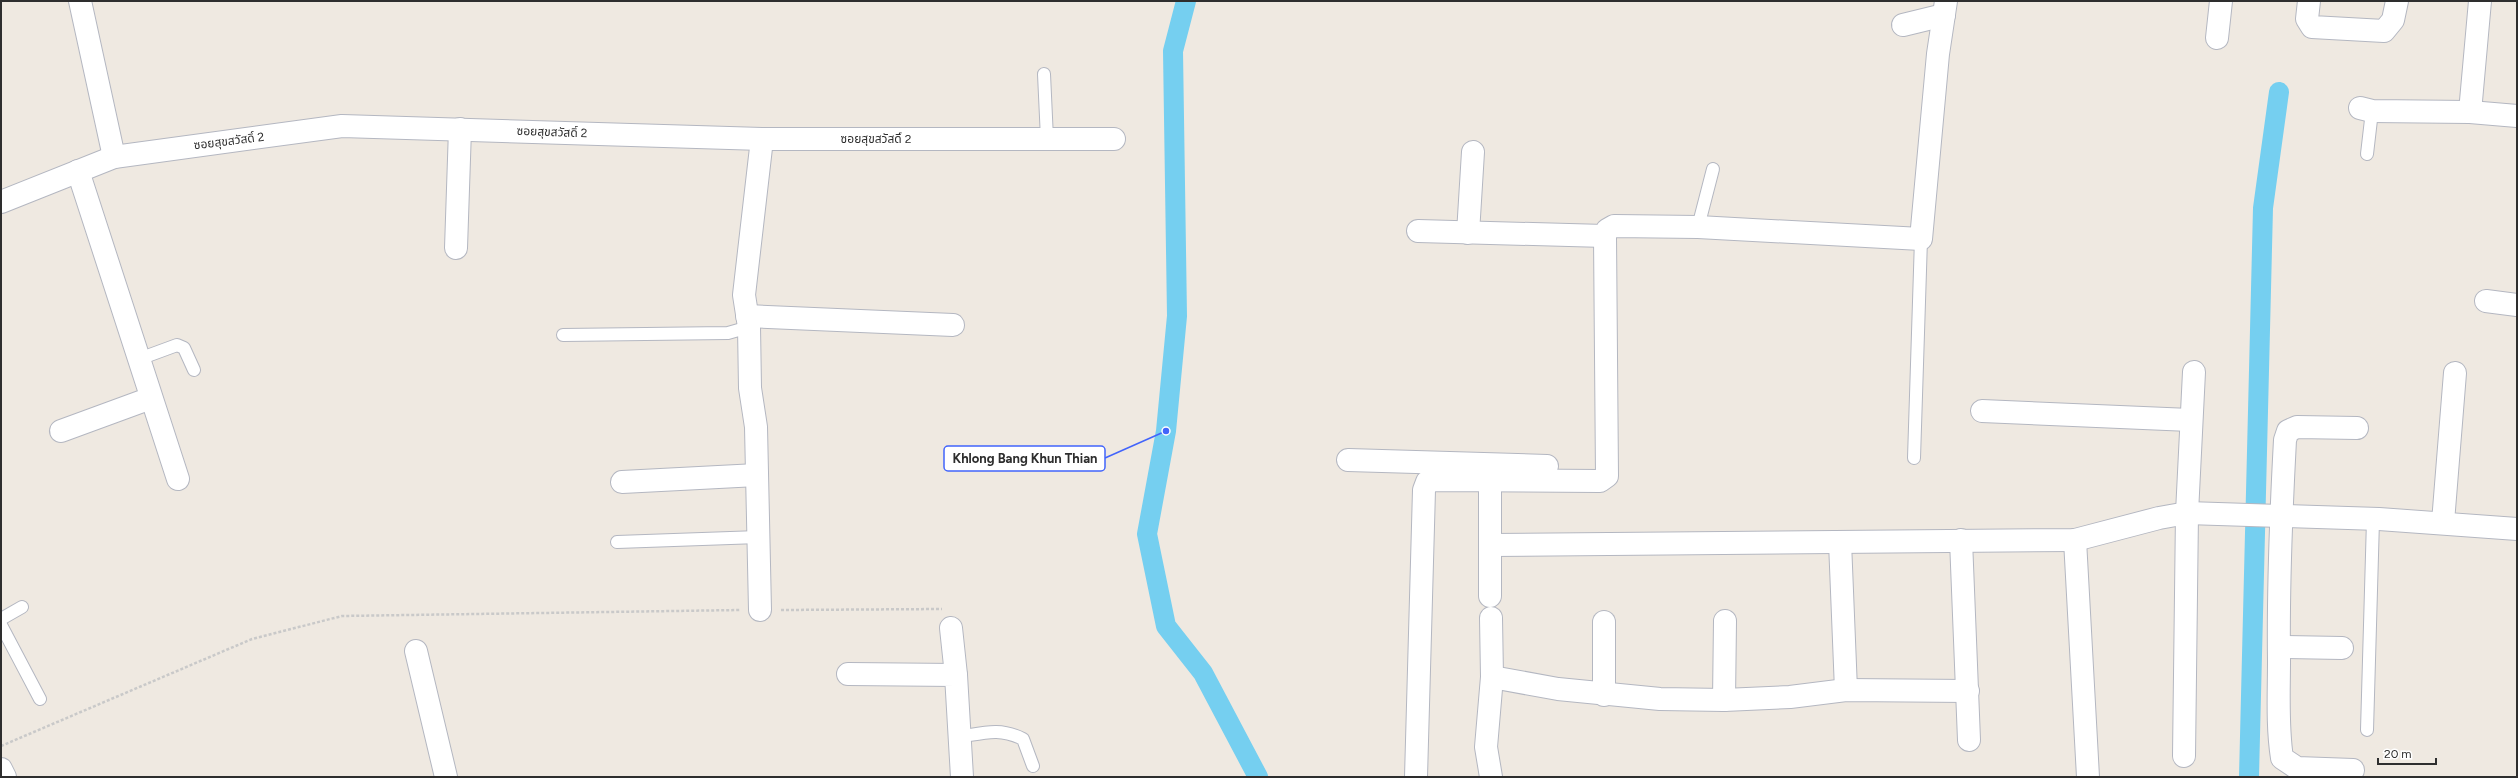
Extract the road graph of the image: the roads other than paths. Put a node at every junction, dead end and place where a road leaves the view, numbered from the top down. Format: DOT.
graph roads {
  1 [pos="80,1"];
  2 [pos="2221,1"];
  3 [pos="2309,1"];
  4 [pos="2397,1"];
  5 [pos="2480,1"];
  6 [pos="1945,8"];
  7 [pos="1903,25"];
  8 [pos="2216,38"];
  9 [pos="1044,74"];
  10 [pos="2366,110"];
  11 [pos="2470,112"];
  12 [pos="2517,116"];
  13 [pos="460,129"];
  14 [pos="762,139"];
  15 [pos="1047,139"];
  16 [pos="1114,139"];
  17 [pos="1473,152"];
  18 [pos="2367,154"];
  19 [pos="114,157"];
  20 [pos="1713,169"];
  21 [pos="78,171"];
  22 [pos="1,202"];
  23 [pos="1698,227"];
  24 [pos="1418,231"];
  25 [pos="1468,233"];
  26 [pos="1605,236"];
  27 [pos="1920,239"];
  28 [pos="456,248"];
  29 [pos="2486,300"];
  30 [pos="2517,305"];
  31 [pos="748,322"];
  32 [pos="953,325"];
  33 [pos="563,336"];
  34 [pos="139,359"];
  35 [pos="194,370"];
  36 [pos="2194,372"];
  37 [pos="2455,373"];
  38 [pos="152,398"];
  39 [pos="1982,411"];
  40 [pos="2190,420"];
  41 [pos="2357,428"];
  42 [pos="61,431"];
  43 [pos="1914,458"];
  44 [pos="1348,460"];
  45 [pos="1608,467"];
  46 [pos="757,475"];
  47 [pos="178,479"];
  48 [pos="622,482"];
  49 [pos="1490,492"];
  50 [pos="2187,513"];
  51 [pos="2274,516"];
  52 [pos="2373,520"];
  53 [pos="2443,522"];
  54 [pos="2517,529"];
  55 [pos="759,537"];
  56 [pos="1962,540"];
  57 [pos="2074,540"];
  58 [pos="617,542"];
  59 [pos="1840,542"];
  60 [pos="1491,545"];
  61 [pos="1490,596"];
  62 [pos="22,607"];
  63 [pos="760,610"];
  64 [pos="1491,618"];
  65 [pos="1,619"];
  66 [pos="1725,621"];
  67 [pos="1604,622"];
  68 [pos="1,625"];
  69 [pos="951,628"];
  70 [pos="2279,647"];
  71 [pos="2342,648"];
  72 [pos="416,651"];
  73 [pos="848,674"];
  74 [pos="956,674"];
  75 [pos="1492,677"];
  76 [pos="1846,690"];
  77 [pos="1968,691"];
  78 [pos="1604,694"];
  79 [pos="40,699"];
  80 [pos="1724,700"];
  81 [pos="2367,730"];
  82 [pos="959,737"];
  83 [pos="1969,740"];
  84 [pos="2184,756"];
  85 [pos="1033,766"];
  86 [pos="1,769"];
  87 [pos="2353,770"];
  88 [pos="5,777"];
  89 [pos="446,777"];
  90 [pos="962,777"];
  91 [pos="1416,777"];
  92 [pos="1491,777"];
  93 [pos="2088,777"];
  1 -- 19 [label="street"];
  2 -- 8 [label="street"];
  3 -- 4 [label="street"];
  5 -- 11 [label="street"];
  6 -- 7 [label="street"];
  6 -- 27 [label="street"];
  9 -- 15 [label="lane"];
  10 -- 11 [label="street"];
  10 -- 18 [label="lane"];
  11 -- 12 [label="street"];
  13 -- 14 [label="street, ซอยสุขสวัสดิ์ 2"];
  13 -- 19 [label="street, ซอยสุขสวัสดิ์ 2"];
  13 -- 28 [label="street"];
  14 -- 15 [label="street, ซอยสุขสวัสดิ์ 2"];
  14 -- 31 [label="street"];
  15 -- 16 [label="street, ซอยสุขสวัสดิ์ 2"];
  17 -- 25 [label="street"];
  19 -- 21 [label="street, ซอยสุขสวัสดิ์ 2"];
  20 -- 23 [label="lane"];
  21 -- 22 [label="street, ซอยสุขสวัสดิ์ 2"];
  21 -- 34 [label="street"];
  23 -- 26 [label="street"];
  23 -- 27 [label="street"];
  24 -- 25 [label="street"];
  25 -- 26 [label="street"];
  26 -- 45 [label="street"];
  27 -- 43 [label="lane"];
  29 -- 30 [label="street"];
  31 -- 32 [label="street"];
  31 -- 33 [label="lane"];
  31 -- 46 [label="street"];
  34 -- 35 [label="lane"];
  34 -- 38 [label="street"];
  36 -- 40 [label="street"];
  37 -- 53 [label="street"];
  38 -- 42 [label="street"];
  38 -- 47 [label="street"];
  39 -- 40 [label="street"];
  40 -- 50 [label="street"];
  41 -- 51 [label="street"];
  44 -- 45 [label="street"];
  45 -- 91 [label="street"];
  46 -- 48 [label="street"];
  46 -- 55 [label="street"];
  49 -- 60 [label="street"];
  50 -- 51 [label="street"];
  50 -- 57 [label="street"];
  50 -- 84 [label="street"];
  51 -- 52 [label="street"];
  51 -- 70 [label="street"];
  52 -- 53 [label="street"];
  52 -- 81 [label="lane"];
  53 -- 54 [label="street"];
  55 -- 58 [label="lane"];
  55 -- 63 [label="street"];
  56 -- 57 [label="street"];
  56 -- 59 [label="street"];
  56 -- 77 [label="street"];
  57 -- 93 [label="street"];
  59 -- 60 [label="street"];
  59 -- 76 [label="street"];
  60 -- 61 [label="street"];
  62 -- 65 [label="lane"];
  64 -- 75 [label="street"];
  66 -- 80 [label="street"];
  67 -- 78 [label="street"];
  68 -- 79 [label="lane"];
  69 -- 74 [label="street"];
  70 -- 71 [label="street"];
  70 -- 87 [label="street"];
  72 -- 89 [label="street"];
  73 -- 74 [label="street"];
  74 -- 82 [label="street"];
  75 -- 78 [label="street"];
  75 -- 92 [label="street"];
  76 -- 77 [label="street"];
  76 -- 80 [label="street"];
  77 -- 83 [label="street"];
  78 -- 80 [label="street"];
  82 -- 85 [label="lane"];
  82 -- 90 [label="street"];
  86 -- 88 [label="street"];
}
